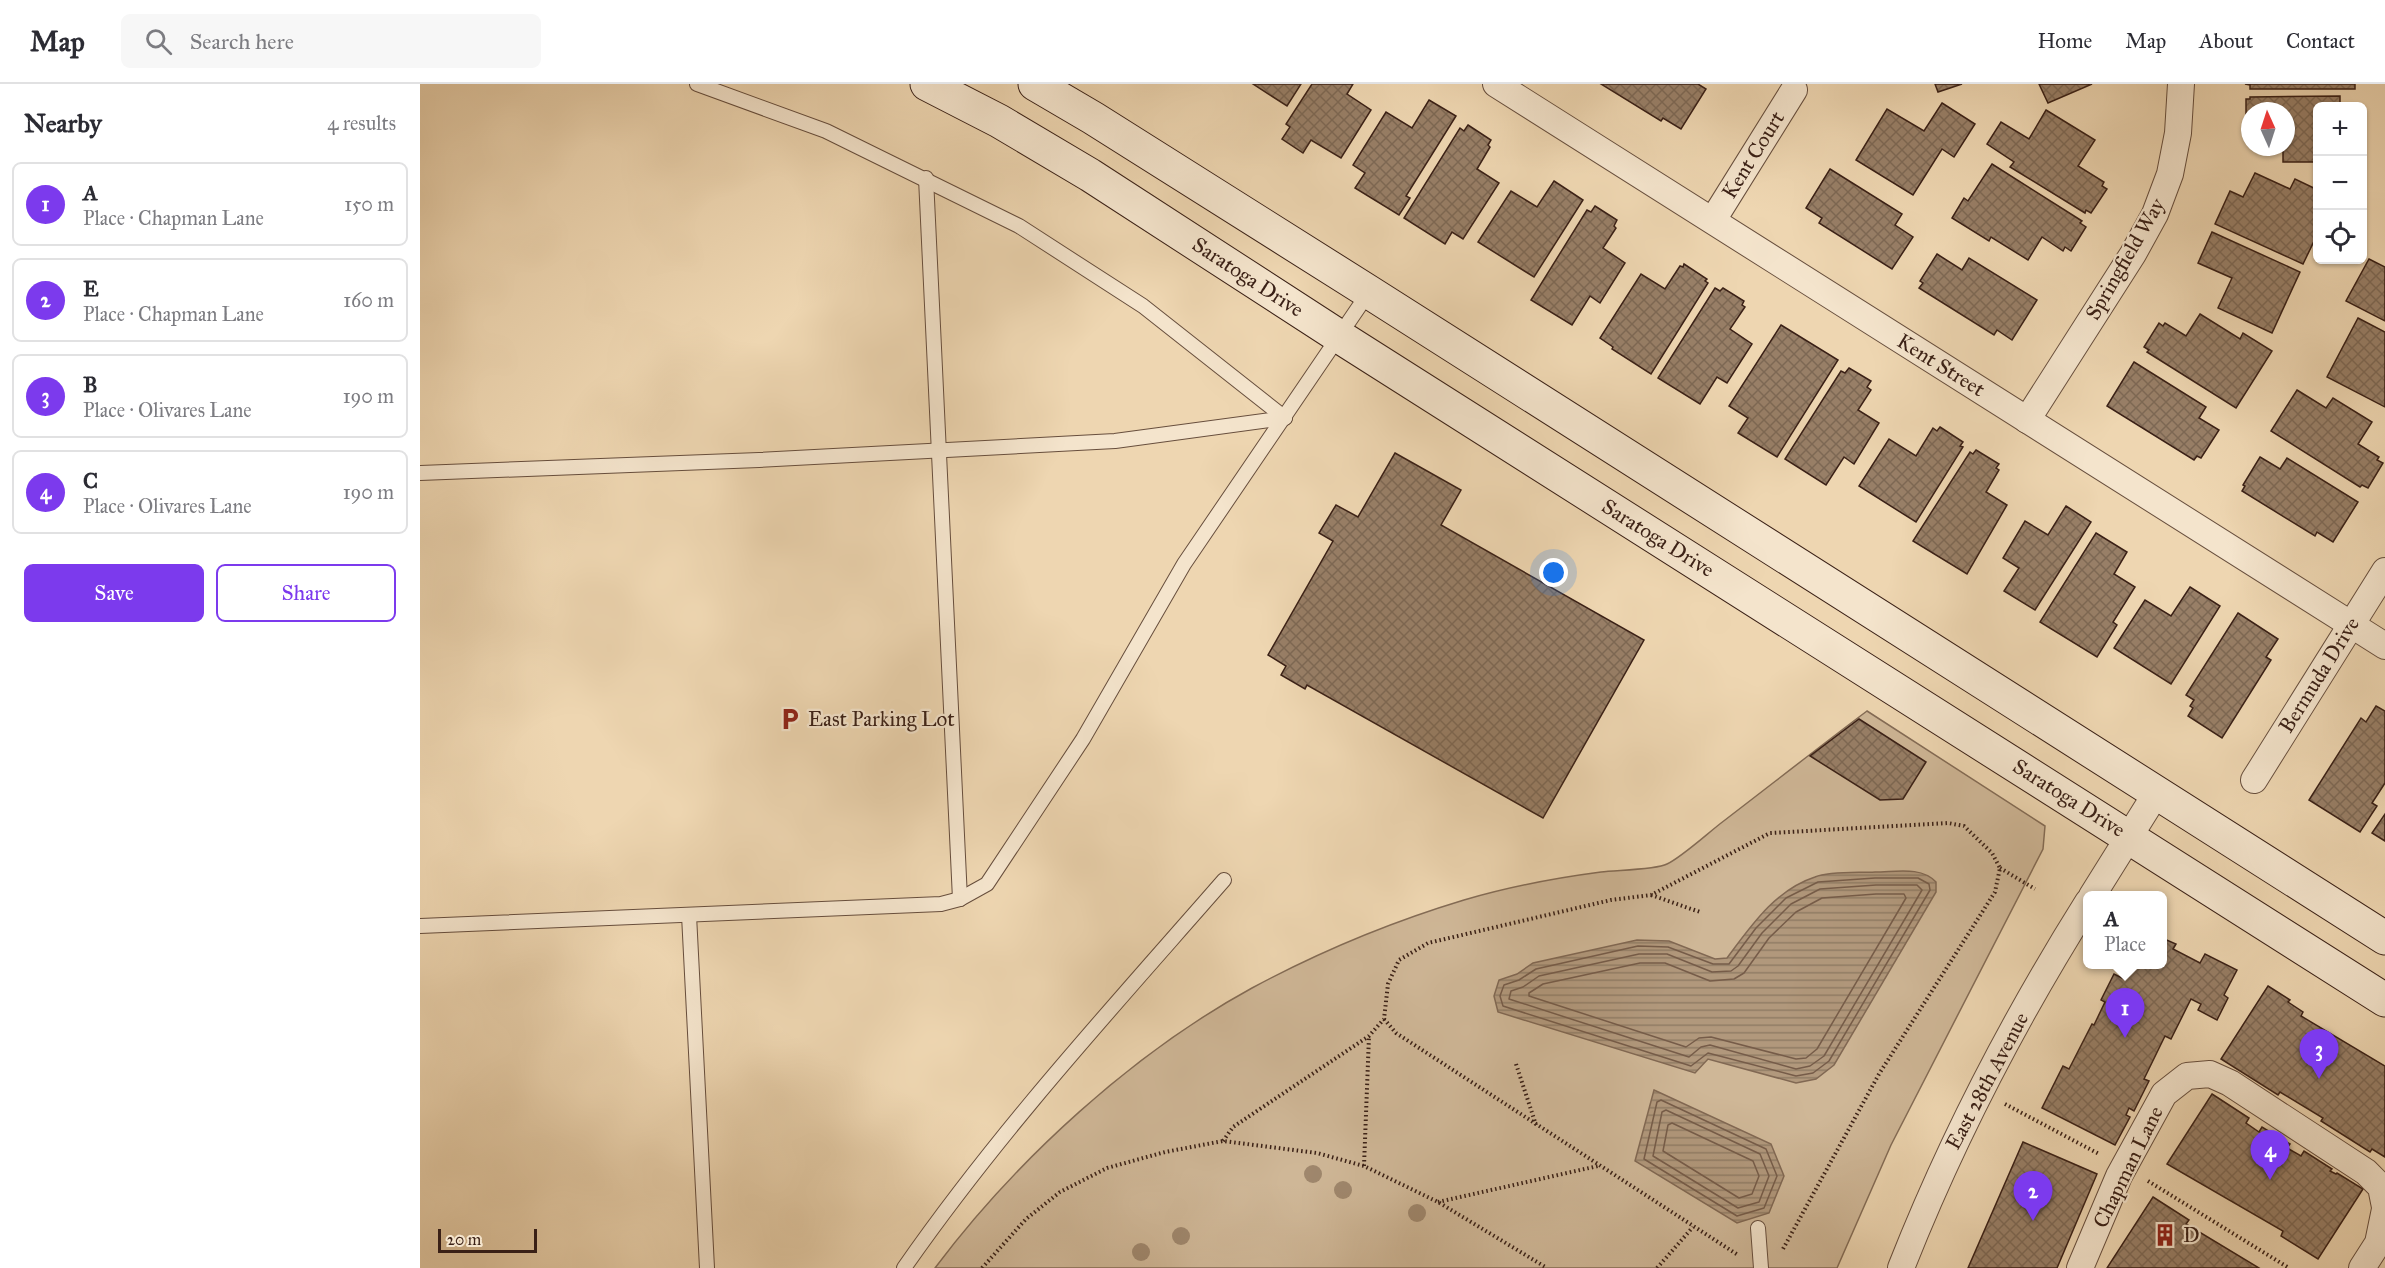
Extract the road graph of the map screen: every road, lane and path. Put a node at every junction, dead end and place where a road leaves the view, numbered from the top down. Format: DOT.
graph roads {
  1 [pos="697,84"];
  2 [pos="927,84"];
  3 [pos="1035,84"];
  4 [pos="1496,84"];
  5 [pos="2181,84"];
  6 [pos="1794,90"];
  7 [pos="926,178"];
  8 [pos="1713,220"];
  9 [pos="1369,292"];
  10 [pos="1340,337"];
  11 [pos="1285,418"];
  12 [pos="2027,420"];
  13 [pos="937,449"];
  14 [pos="420,473"];
  15 [pos="2385,572"];
  16 [pos="2351,624"];
  17 [pos="2385,646"];
  18 [pos="2254,780"];
  19 [pos="2157,792"];
  20 [pos="2129,836"];
  21 [pos="2000,868"];
  22 [pos="1224,880"];
  23 [pos="2035,889"];
  24 [pos="2095,891"];
  25 [pos="1651,895"];
  26 [pos="960,899"];
  27 [pos="2083,910"];
  28 [pos="1700,912"];
  29 [pos="690,915"];
  30 [pos="420,926"];
  31 [pos="2385,938"];
  32 [pos="2385,1000"];
  33 [pos="1384,1019"];
  34 [pos="1369,1036"];
  35 [pos="1516,1064"];
  36 [pos="1981,1091"];
  37 [pos="1536,1126"];
  38 [pos="1223,1141"];
  39 [pos="1364,1166"];
  40 [pos="1599,1166"];
  41 [pos="2124,1167"];
  42 [pos="1438,1202"];
  43 [pos="2385,1208"];
  44 [pos="1693,1227"];
  45 [pos="1758,1228"];
  46 [pos="1760,1262"];
  47 [pos="707,1268"];
  48 [pos="904,1268"];
  49 [pos="982,1268"];
  50 [pos="1547,1268"];
  51 [pos="1657,1268"];
  52 [pos="1901,1268"];
  53 [pos="2080,1268"];
  54 [pos="2289,1268"];
  55 [pos="2362,1268"];
  1 -- 7 [label="lane"];
  2 -- 10 [label="main road, Saratoga Drive"];
  3 -- 9 [label="main road"];
  4 -- 8 [label="street, Kent Street"];
  5 -- 12 [label="street, Springfield Way"];
  6 -- 8 [label="street, Kent Court"];
  7 -- 11 [label="lane"];
  7 -- 13 [label="lane"];
  8 -- 12 [label="street, Kent Street"];
  9 -- 10 [label="lane"];
  9 -- 19 [label="main road"];
  10 -- 11 [label="lane"];
  10 -- 20 [label="main road, Saratoga Drive"];
  11 -- 13 [label="lane"];
  11 -- 26 [label="lane"];
  12 -- 16 [label="street, Kent Street"];
  13 -- 14 [label="lane"];
  13 -- 26 [label="lane"];
  15 -- 16 [label="street, Bermuda Drive"];
  16 -- 17 [label="street, Kent Street"];
  16 -- 18 [label="street, Bermuda Drive"];
  19 -- 20 [label="street"];
  19 -- 31 [label="main road"];
  20 -- 24 [label="street"];
  20 -- 32 [label="main road, Saratoga Drive"];
  21 -- 23 [label="path"];
  21 -- 25 [label="path"];
  21 -- 46 [label="path"];
  22 -- 48 [label="lane"];
  25 -- 28 [label="path"];
  25 -- 33 [label="path"];
  26 -- 29 [label="lane"];
  27 -- 36 [label="street, East 28th Avenue"];
  29 -- 30 [label="lane"];
  29 -- 47 [label="lane"];
  33 -- 34 [label="path"];
  33 -- 37 [label="path"];
  34 -- 38 [label="path"];
  34 -- 39 [label="path"];
  35 -- 37 [label="path"];
  36 -- 41 [label="path"];
  36 -- 52 [label="street, East 28th Avenue"];
  37 -- 40 [label="path"];
  38 -- 39 [label="path"];
  38 -- 49 [label="path"];
  39 -- 42 [label="path"];
  40 -- 42 [label="path"];
  40 -- 44 [label="path"];
  41 -- 43 [label="street, Chapman Lane"];
  41 -- 53 [label="street, Chapman Lane"];
  41 -- 54 [label="path"];
  42 -- 50 [label="path"];
  43 -- 55 [label="street"];
  44 -- 46 [label="path"];
  44 -- 51 [label="path"];
  45 -- 46 [label="lane"];
}
